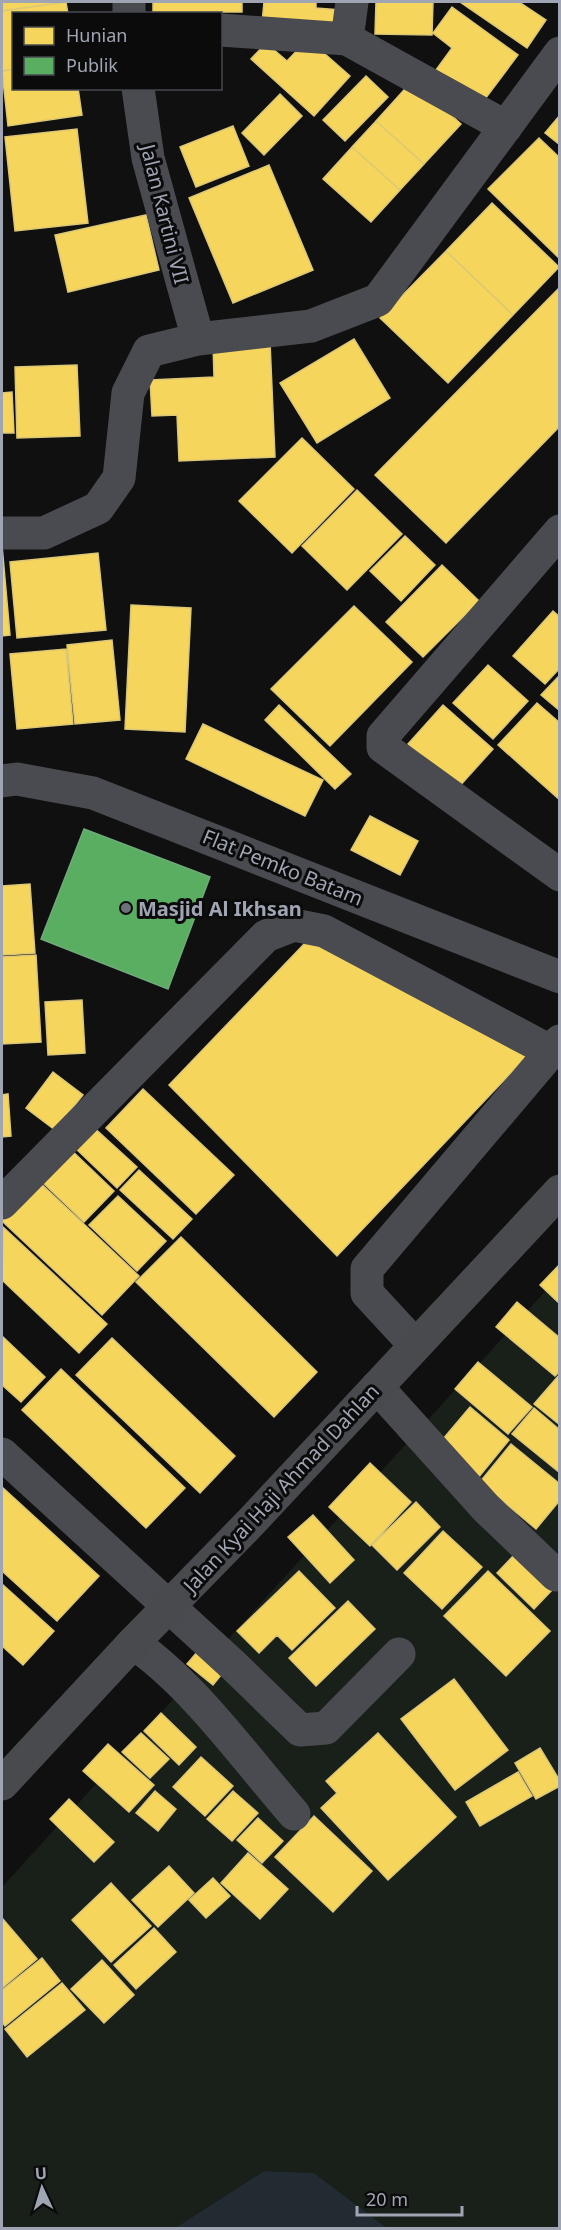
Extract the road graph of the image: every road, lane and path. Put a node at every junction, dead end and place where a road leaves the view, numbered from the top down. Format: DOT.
graph roads {
  1 [pos="352,2"];
  2 [pos="222,30"];
  3 [pos="347,39"];
  4 [pos="560,53"];
  5 [pos="138,90"];
  6 [pos="506,127"];
  7 [pos="198,339"];
  8 [pos="560,531"];
  9 [pos="2,533"];
  10 [pos="2,781"];
  11 [pos="560,875"];
  12 [pos="560,977"];
  13 [pos="555,1046"];
  14 [pos="560,1191"];
  15 [pos="2,1203"];
  16 [pos="415,1345"];
  17 [pos="377,1387"];
  18 [pos="2,1454"];
  19 [pos="556,1575"];
  20 [pos="168,1606"];
  21 [pos="132,1643"];
  22 [pos="399,1654"];
  23 [pos="2,1784"];
  24 [pos="294,1814"];
  1 -- 3 [label="street"];
  2 -- 3 [label="street"];
  3 -- 6 [label="street"];
  4 -- 6 [label="street"];
  5 -- 7 [label="street, Jalan Kartini VII"];
  6 -- 7 [label="street"];
  7 -- 9 [label="street"];
  8 -- 11 [label="street"];
  10 -- 12 [label="street, Flat Pemko Batam"];
  13 -- 15 [label="street"];
  13 -- 16 [label="street"];
  14 -- 16 [label="main road, Jalan Kyai Haji Ahmad Dahlan"];
  16 -- 17 [label="main road, Jalan Kyai Haji Ahmad Dahlan"];
  17 -- 19 [label="street"];
  17 -- 20 [label="main road, Jalan Kyai Haji Ahmad Dahlan"];
  18 -- 20 [label="street"];
  20 -- 21 [label="main road, Jalan Kyai Haji Ahmad Dahlan"];
  20 -- 22 [label="street"];
  21 -- 23 [label="main road, Jalan Kyai Haji Ahmad Dahlan"];
  21 -- 24 [label="street"];
}
